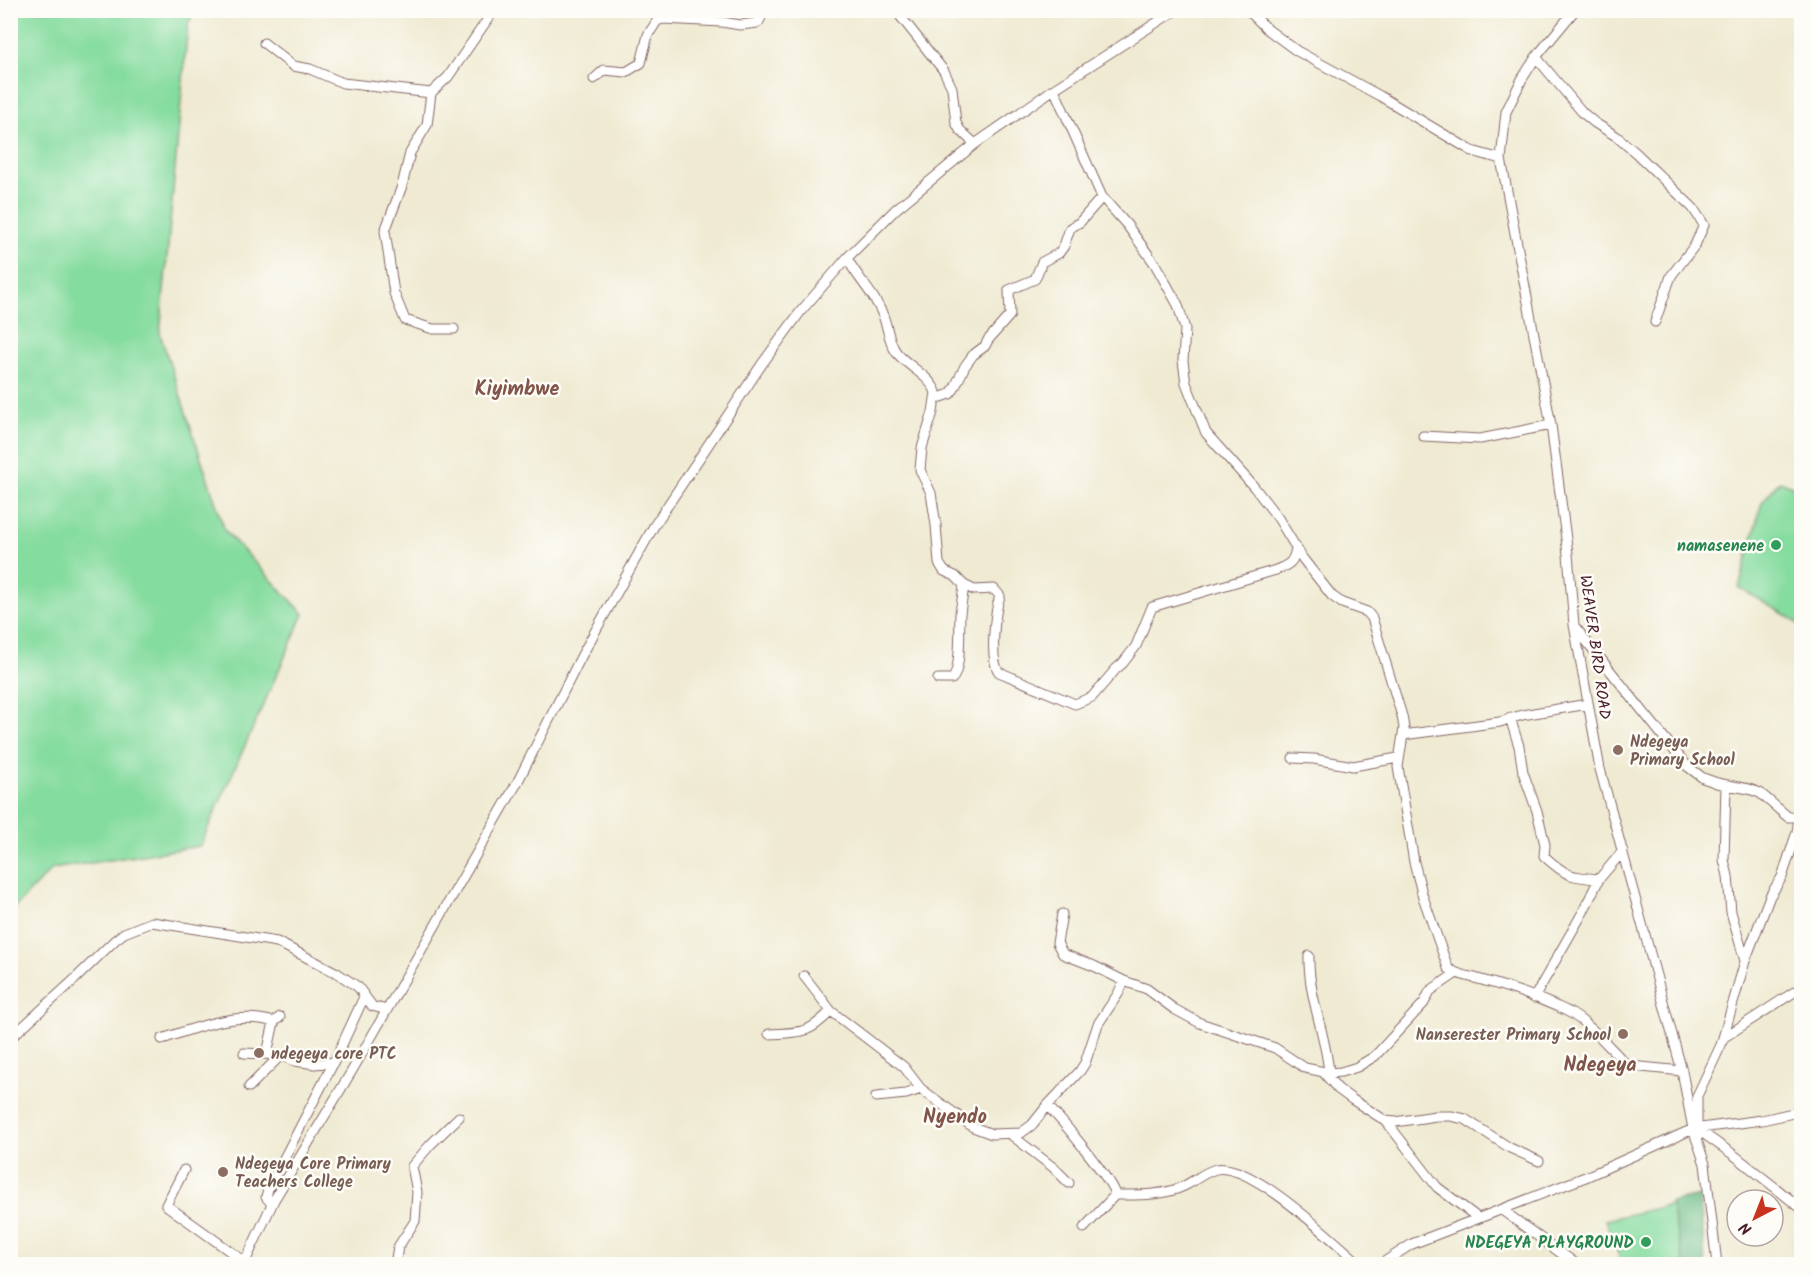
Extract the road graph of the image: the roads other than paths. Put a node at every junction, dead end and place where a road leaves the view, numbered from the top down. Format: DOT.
graph roads {
  1 [pos="494,10"];
  2 [pos="765,10"];
  3 [pos="898,10"];
  4 [pos="1176,10"];
  5 [pos="1248,10"];
  6 [pos="1575,10"];
  7 [pos="264,43"];
  8 [pos="1536,57"];
  9 [pos="594,79"];
  10 [pos="1054,89"];
  11 [pos="431,93"];
  12 [pos="975,144"];
  13 [pos="1501,159"];
  14 [pos="1102,197"];
  15 [pos="847,258"];
  16 [pos="1655,322"];
  17 [pos="454,329"];
  18 [pos="936,399"];
  19 [pos="1551,425"];
  20 [pos="1423,436"];
  21 [pos="1296,548"];
  22 [pos="964,585"];
  23 [pos="1574,626"];
  24 [pos="938,679"];
  25 [pos="1588,704"];
  26 [pos="1510,718"];
  27 [pos="1403,735"];
  28 [pos="1293,758"];
  29 [pos="1398,758"];
  30 [pos="1726,785"];
  31 [pos="1800,817"];
  32 [pos="1799,834"];
  33 [pos="1623,852"];
  34 [pos="1599,879"];
  35 [pos="1062,914"];
  36 [pos="1309,956"];
  37 [pos="1744,960"];
  38 [pos="1455,974"];
  39 [pos="804,976"];
  40 [pos="1124,981"];
  41 [pos="1802,987"];
  42 [pos="364,997"];
  43 [pos="1534,998"];
  44 [pos="387,1010"];
  45 [pos="831,1011"];
  46 [pos="769,1034"];
  47 [pos="1723,1038"];
  48 [pos="162,1039"];
  49 [pos="10,1040"];
  50 [pos="243,1053"];
  51 [pos="267,1054"];
  52 [pos="281,1055"];
  53 [pos="334,1062"];
  54 [pos="1682,1071"];
  55 [pos="1326,1073"];
  56 [pos="249,1087"];
  57 [pos="921,1089"];
  58 [pos="876,1097"];
  59 [pos="1047,1106"];
  60 [pos="1802,1111"];
  61 [pos="459,1117"];
  62 [pos="1386,1121"];
  63 [pos="1695,1129"];
  64 [pos="1010,1134"];
  65 [pos="1539,1161"];
  66 [pos="184,1170"];
  67 [pos="1069,1183"];
  68 [pos="1115,1195"];
  69 [pos="272,1204"];
  70 [pos="1802,1209"];
  71 [pos="1502,1210"];
  72 [pos="1478,1218"];
  73 [pos="1084,1228"];
  74 [pos="245,1263"];
  75 [pos="394,1264"];
  76 [pos="1360,1264"];
  77 [pos="1381,1264"];
  78 [pos="1576,1264"];
  79 [pos="1718,1264"];
  1 -- 11 [label="street"];
  2 -- 9 [label="street"];
  3 -- 12 [label="street"];
  4 -- 10 [label="street"];
  5 -- 13 [label="street"];
  6 -- 8 [label="street, WEAVER BIRD ROAD"];
  7 -- 11 [label="street"];
  8 -- 13 [label="street, WEAVER BIRD ROAD"];
  8 -- 16 [label="street"];
  10 -- 12 [label="street"];
  10 -- 14 [label="street"];
  11 -- 17 [label="street"];
  12 -- 15 [label="street"];
  13 -- 19 [label="street, WEAVER BIRD ROAD"];
  14 -- 18 [label="street"];
  14 -- 21 [label="street"];
  15 -- 18 [label="street"];
  15 -- 44 [label="street"];
  18 -- 22 [label="street"];
  19 -- 20 [label="street"];
  19 -- 23 [label="street, WEAVER BIRD ROAD"];
  21 -- 22 [label="street"];
  21 -- 27 [label="street"];
  22 -- 24 [label="street"];
  23 -- 25 [label="street, WEAVER BIRD ROAD"];
  23 -- 30 [label="street"];
  25 -- 26 [label="street"];
  25 -- 33 [label="street, WEAVER BIRD ROAD"];
  26 -- 27 [label="street"];
  26 -- 34 [label="street"];
  27 -- 29 [label="street"];
  28 -- 29 [label="street"];
  29 -- 38 [label="street"];
  30 -- 31 [label="street"];
  30 -- 37 [label="street"];
  31 -- 32 [label="street"];
  32 -- 37 [label="street"];
  33 -- 34 [label="street"];
  33 -- 54 [label="street, WEAVER BIRD ROAD"];
  34 -- 43 [label="street"];
  35 -- 40 [label="street"];
  36 -- 55 [label="street"];
  37 -- 47 [label="street"];
  38 -- 43 [label="street"];
  38 -- 55 [label="street"];
  39 -- 45 [label="street"];
  40 -- 55 [label="street"];
  40 -- 59 [label="street"];
  41 -- 47 [label="street"];
  42 -- 44 [label="street"];
  42 -- 49 [label="street"];
  42 -- 53 [label="street"];
  43 -- 54 [label="street"];
  44 -- 69 [label="street"];
  45 -- 46 [label="street"];
  45 -- 57 [label="street"];
  47 -- 63 [label="street"];
  48 -- 51 [label="street"];
  50 -- 51 [label="street"];
  51 -- 52 [label="street"];
  52 -- 53 [label="street"];
  52 -- 56 [label="street"];
  53 -- 69 [label="street"];
  54 -- 63 [label="street, WEAVER BIRD ROAD"];
  55 -- 62 [label="street"];
  57 -- 58 [label="street"];
  57 -- 64 [label="street"];
  59 -- 64 [label="street"];
  59 -- 68 [label="street"];
  60 -- 63 [label="street"];
  61 -- 75 [label="street"];
  62 -- 65 [label="street"];
  62 -- 72 [label="street"];
  63 -- 70 [label="street"];
  63 -- 71 [label="street"];
  63 -- 79 [label="street, WEAVER BIRD ROAD"];
  64 -- 67 [label="street"];
  66 -- 74 [label="street"];
  68 -- 73 [label="street"];
  68 -- 76 [label="street"];
  69 -- 74 [label="street"];
  71 -- 72 [label="street"];
  71 -- 78 [label="street"];
  72 -- 77 [label="street"];
}
